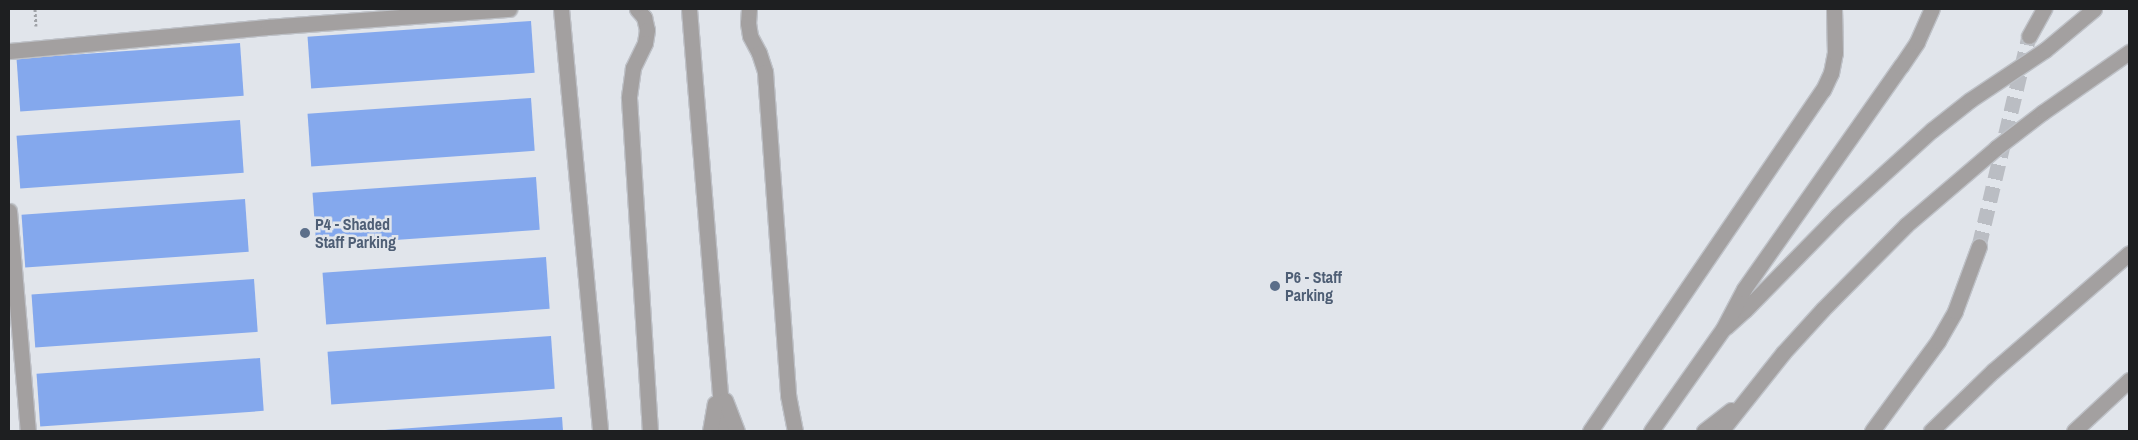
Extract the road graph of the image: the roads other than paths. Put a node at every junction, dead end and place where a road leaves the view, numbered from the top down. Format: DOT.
graph roads {
  1 [pos="509,9"];
  2 [pos="561,9"];
  3 [pos="637,9"];
  4 [pos="689,9"];
  5 [pos="750,9"];
  6 [pos="1834,9"];
  7 [pos="1932,9"];
  8 [pos="2044,9"];
  9 [pos="2094,9"];
  10 [pos="2029,36"];
  11 [pos="9,51"];
  12 [pos="2129,52"];
  13 [pos="9,211"];
  14 [pos="1979,246"];
  15 [pos="2129,253"];
  16 [pos="1723,329"];
  17 [pos="2129,380"];
  18 [pos="718,382"];
  19 [pos="1746,399"];
  20 [pos="28,431"];
  21 [pos="600,431"];
  22 [pos="650,431"];
  23 [pos="710,431"];
  24 [pos="723,431"];
  25 [pos="737,431"];
  26 [pos="795,431"];
  27 [pos="1590,431"];
  28 [pos="1651,431"];
  29 [pos="1704,431"];
  30 [pos="1721,431"];
  31 [pos="1872,431"];
  32 [pos="1931,431"];
  33 [pos="2074,431"];
  1 -- 11 [label="street"];
  2 -- 21 [label="street"];
  3 -- 22 [label="street"];
  4 -- 18 [label="street"];
  5 -- 26 [label="street"];
  6 -- 27 [label="street"];
  7 -- 16 [label="street"];
  8 -- 10 [label="street"];
  9 -- 16 [label="street"];
  12 -- 19 [label="street"];
  13 -- 20 [label="street"];
  14 -- 31 [label="street"];
  15 -- 32 [label="street"];
  16 -- 28 [label="street"];
  17 -- 33 [label="street"];
  18 -- 23 [label="street"];
  18 -- 24 [label="street"];
  18 -- 25 [label="street"];
  19 -- 29 [label="street"];
  19 -- 30 [label="street"];
}
